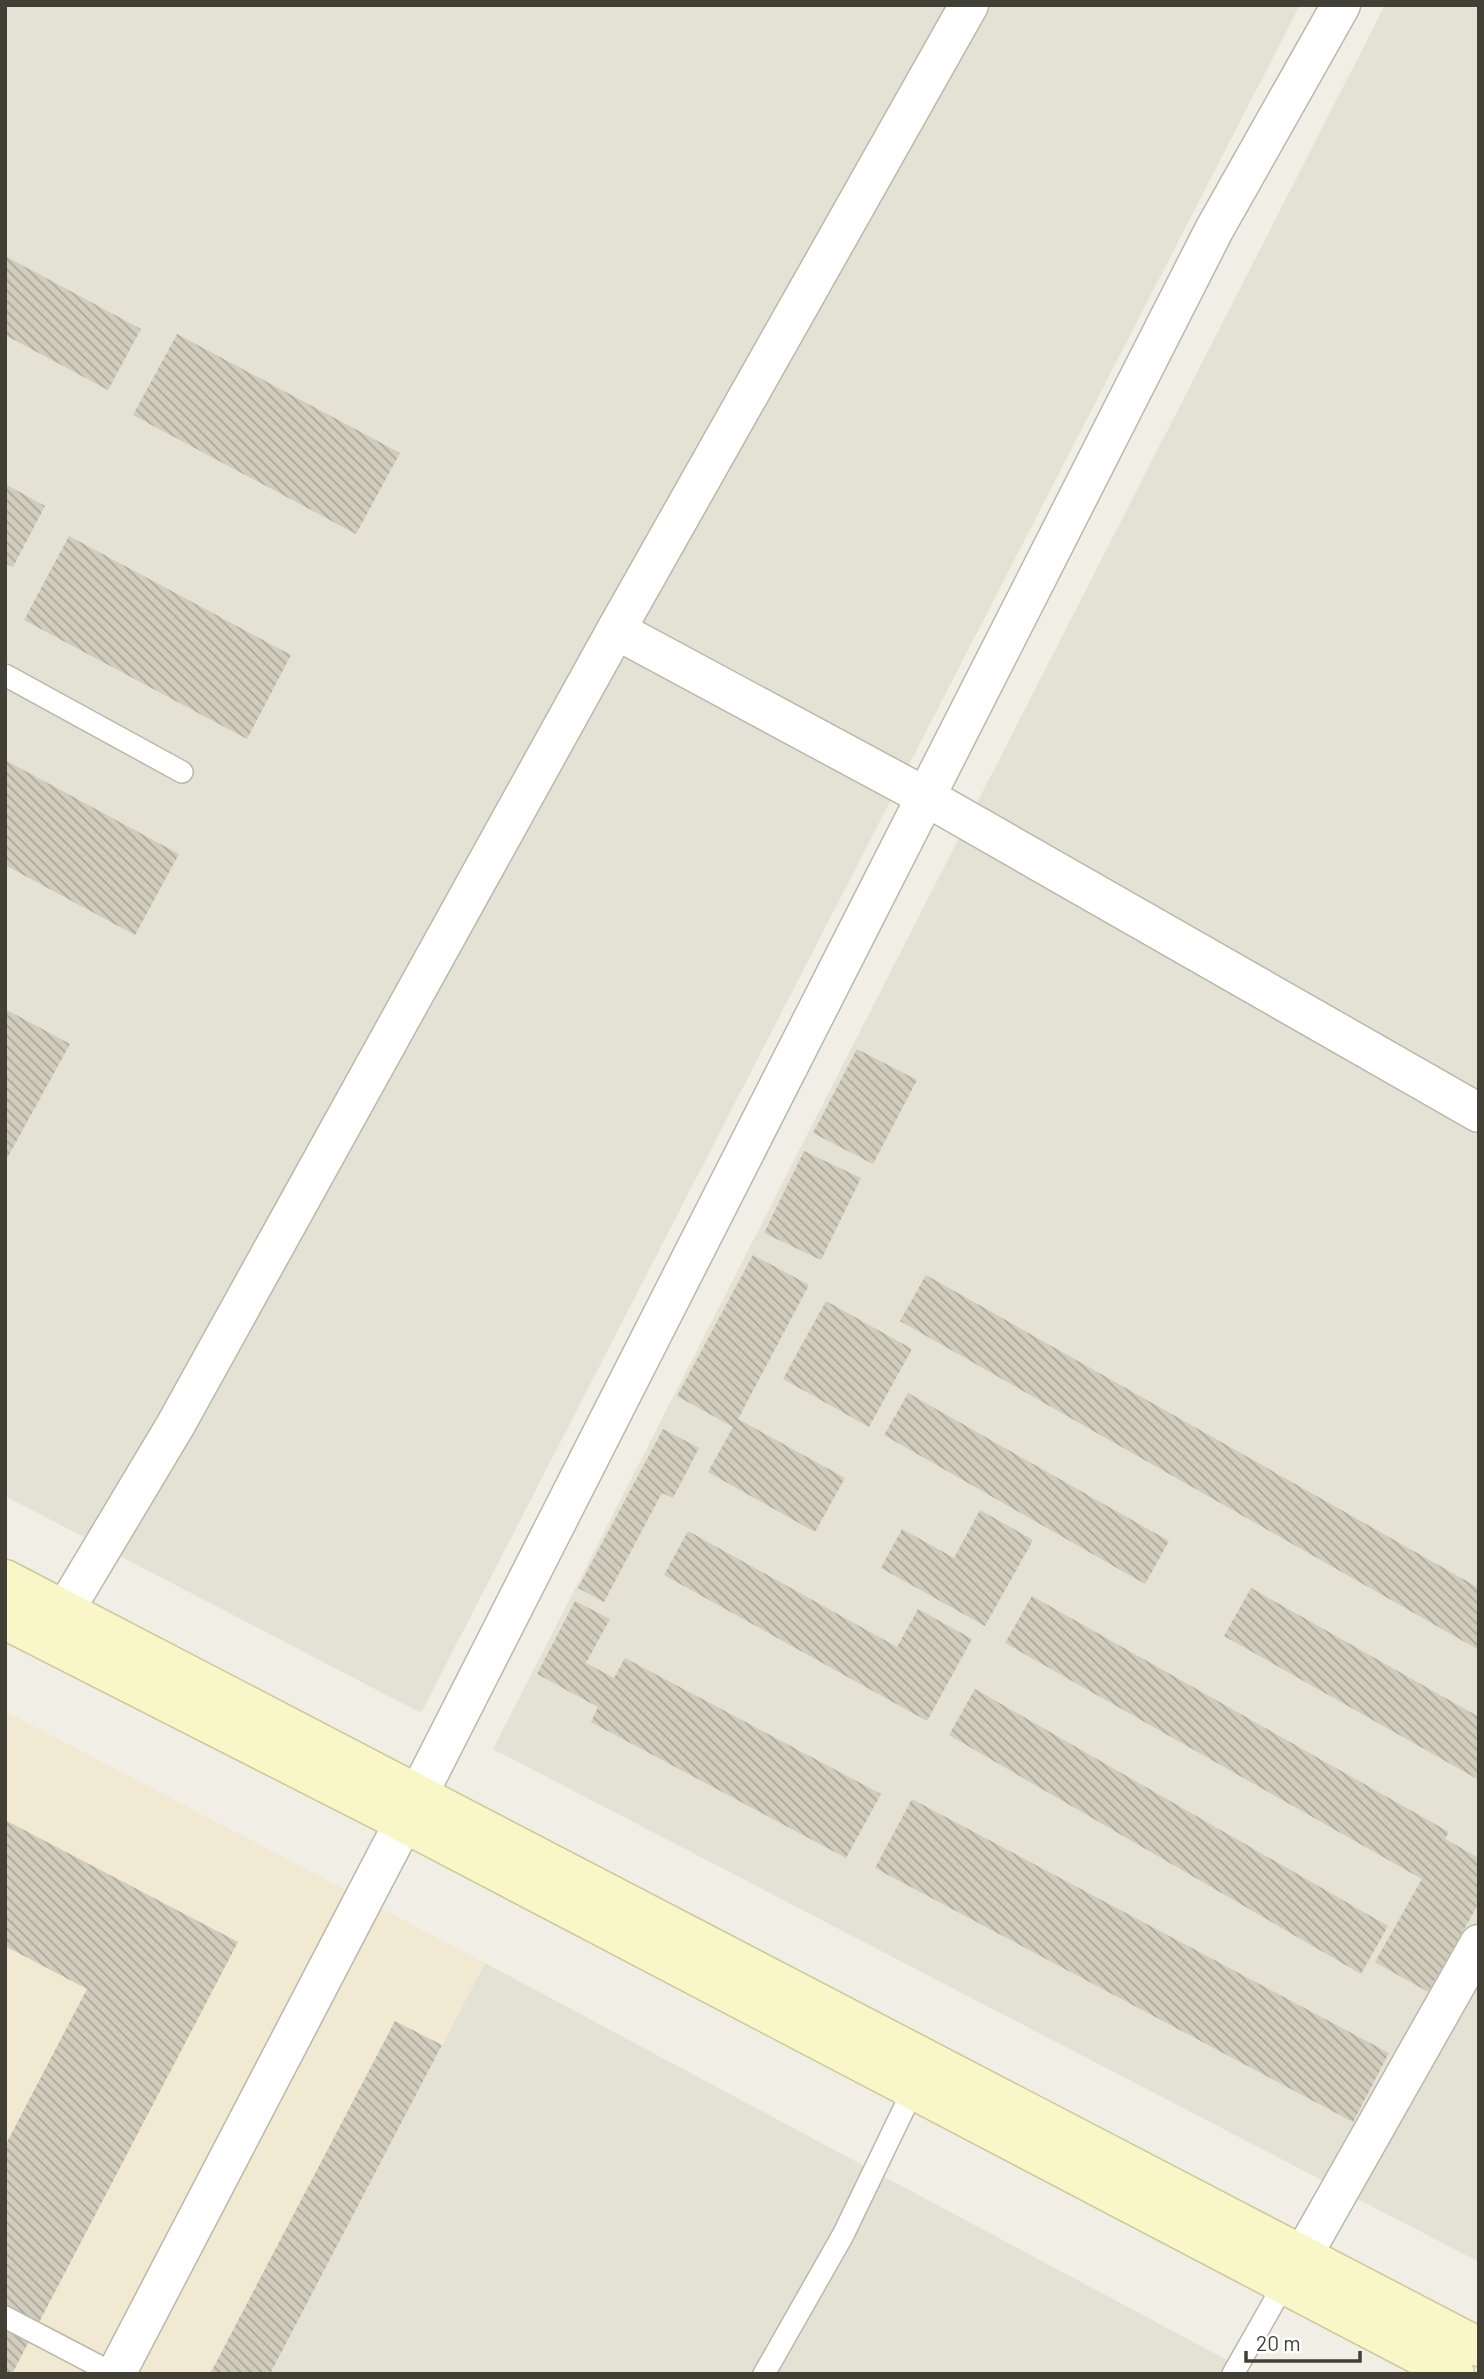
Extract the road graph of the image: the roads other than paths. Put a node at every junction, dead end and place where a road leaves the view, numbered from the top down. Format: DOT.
graph roads {
  1 [pos="969,5"];
  2 [pos="1341,5"];
  3 [pos="616,630"];
  4 [pos="5,675"];
  5 [pos="181,772"];
  6 [pos="928,798"];
  7 [pos="1479,1113"];
  8 [pos="5,1579"];
  9 [pos="65,1610"];
  10 [pos="5,1620"];
  11 [pos="411,1809"];
  12 [pos="1479,1944"];
  13 [pos="913,2090"];
  14 [pos="1294,2269"];
  15 [pos="5,2317"];
  16 [pos="1479,2347"];
  17 [pos="115,2374"];
  18 [pos="764,2374"];
  19 [pos="1233,2374"];
  20 [pos="1455,2374"];
  1 -- 3 [label="street"];
  2 -- 6 [label="street"];
  3 -- 6 [label="street"];
  3 -- 9 [label="street"];
  4 -- 5 [label="lane"];
  6 -- 7 [label="street"];
  6 -- 11 [label="street"];
  8 -- 9 [label="main road"];
  9 -- 11 [label="main road"];
  10 -- 11 [label="main road"];
  11 -- 13 [label="main road"];
  11 -- 14 [label="main road"];
  11 -- 17 [label="street"];
  12 -- 14 [label="street"];
  13 -- 14 [label="main road"];
  13 -- 18 [label="lane"];
  14 -- 16 [label="main road"];
  14 -- 19 [label="lane"];
  14 -- 20 [label="main road"];
  15 -- 17 [label="lane"];
}
